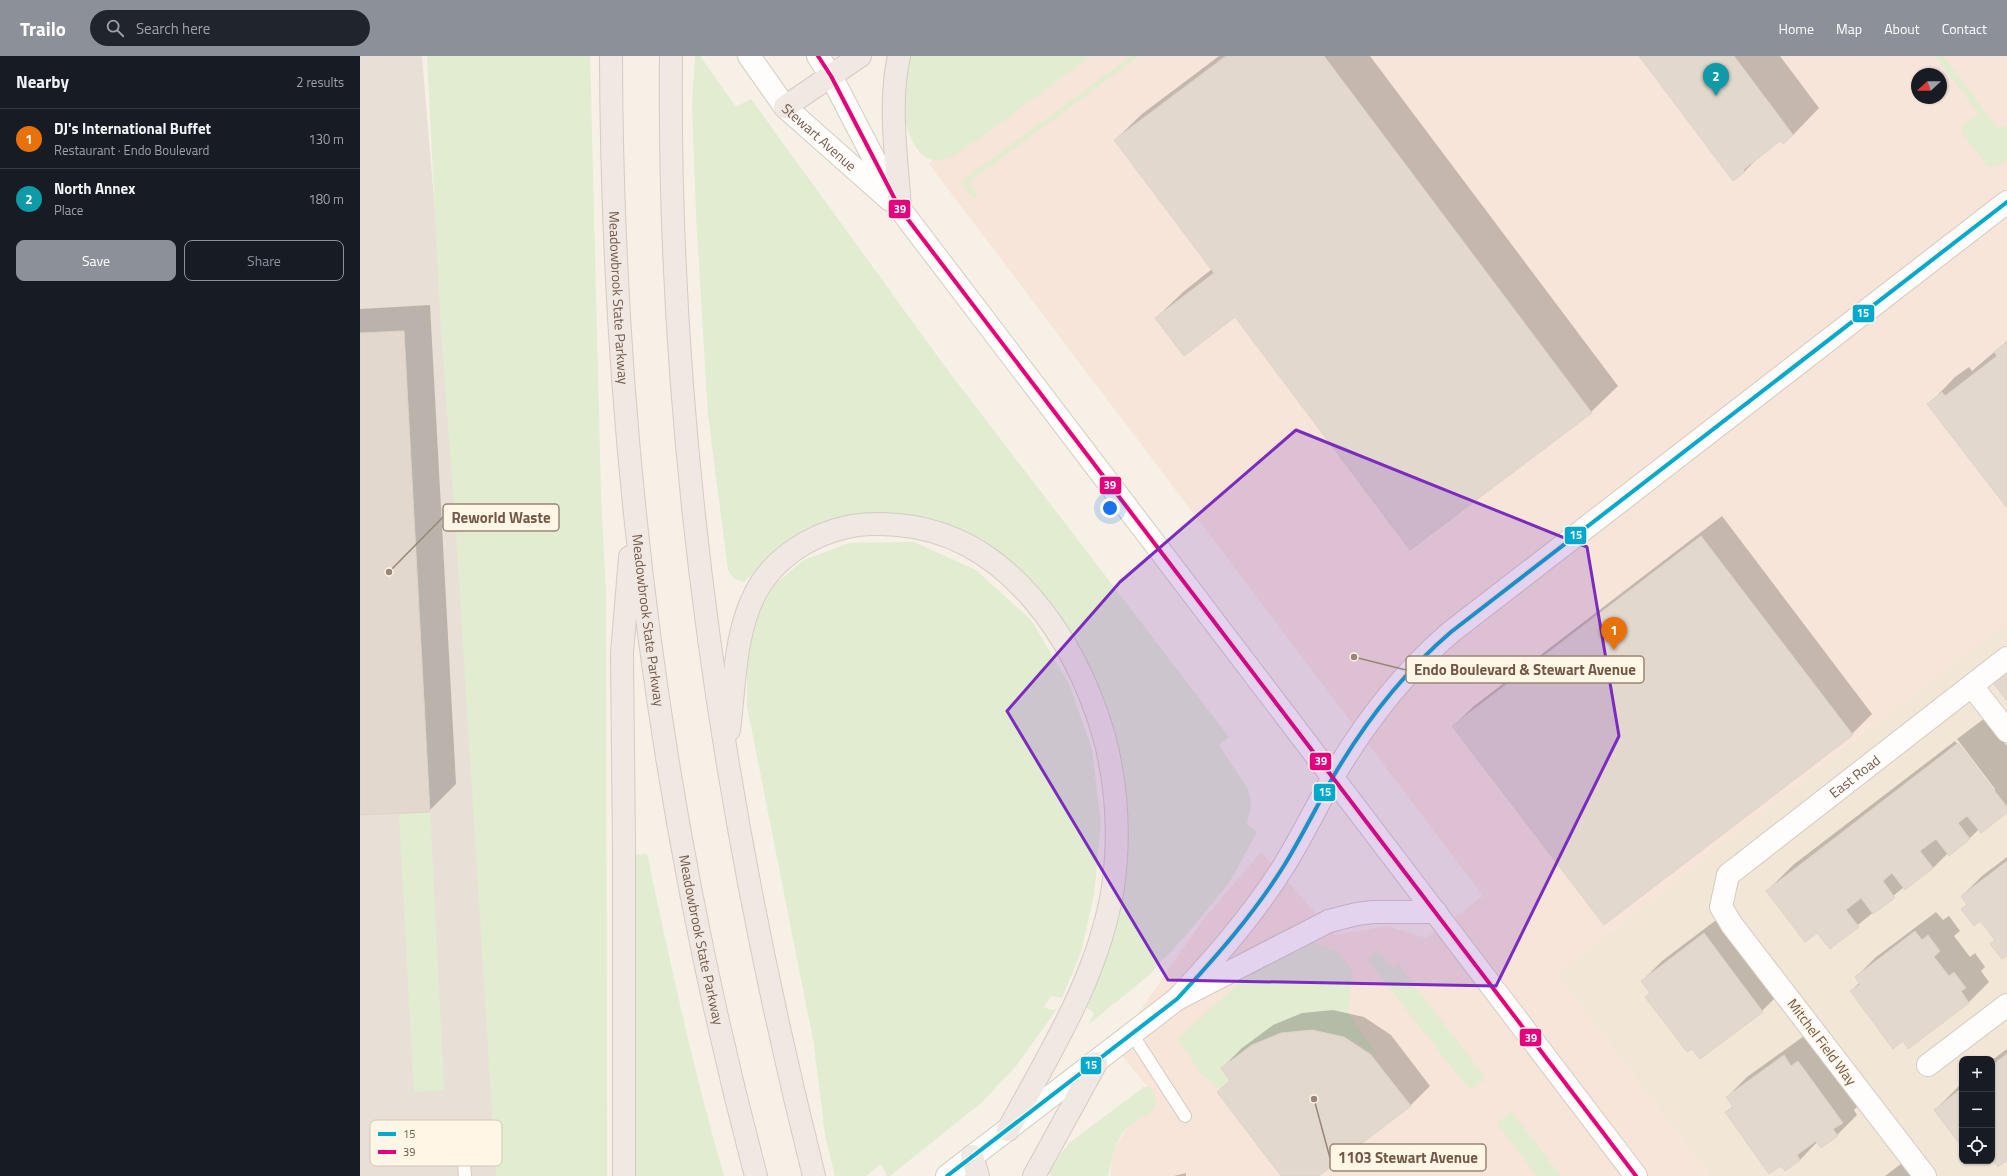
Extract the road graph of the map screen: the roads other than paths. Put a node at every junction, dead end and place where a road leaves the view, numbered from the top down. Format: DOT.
graph roads {
  1 [pos="611,56"];
  2 [pos="670,56"];
  3 [pos="749,56"];
  4 [pos="818,56"];
  5 [pos="860,56"];
  6 [pos="899,56"];
  7 [pos="831,76"];
  8 [pos="785,107"];
  9 [pos="2007,202"];
  10 [pos="900,209"];
  11 [pos="634,508"];
  12 [pos="2007,658"];
  13 [pos="1972,686"];
  14 [pos="2007,731"];
  15 [pos="726,757"];
  16 [pos="1334,776"];
  17 [pos="1721,907"];
  18 [pos="1436,912"];
  19 [pos="1177,999"];
  20 [pos="2007,1005"];
  21 [pos="1132,1034"];
  22 [pos="1096,1063"];
  23 [pos="1928,1065"];
  24 [pos="1185,1116"];
  25 [pos="1008,1130"];
  26 [pos="464,1166"];
  27 [pos="975,1166"];
  28 [pos="465,1176"];
  29 [pos="624,1176"];
  30 [pos="756,1176"];
  31 [pos="814,1176"];
  32 [pos="947,1176"];
  33 [pos="1034,1176"];
  34 [pos="1636,1176"];
  35 [pos="1924,1176"];
  1 -- 11 [label="highway, Meadowbrook State Parkway"];
  2 -- 15 [label="highway"];
  3 -- 8 [label="street, Stewart Avenue"];
  4 -- 7 [label="street, Stewart Avenue"];
  5 -- 7 [label="highway"];
  6 -- 10 [label="highway"];
  7 -- 8 [label="highway"];
  7 -- 10 [label="street, Stewart Avenue"];
  8 -- 10 [label="street, Stewart Avenue"];
  9 -- 16 [label="street"];
  10 -- 16 [label="street, Stewart Avenue"];
  11 -- 29 [label="highway"];
  11 -- 30 [label="highway, Meadowbrook State Parkway"];
  12 -- 13 [label="street, East Road"];
  13 -- 14 [label="street"];
  13 -- 17 [label="street, East Road"];
  15 -- 25 [label="highway"];
  15 -- 31 [label="highway"];
  16 -- 18 [label="street, Stewart Avenue"];
  16 -- 19 [label="street"];
  17 -- 35 [label="street, Mitchel Field Way"];
  18 -- 19 [label="street"];
  18 -- 34 [label="street, Stewart Avenue"];
  19 -- 21 [label="street"];
  20 -- 23 [label="street"];
  21 -- 22 [label="street"];
  21 -- 24 [label="lane"];
  22 -- 25 [label="street"];
  22 -- 33 [label="highway"];
  25 -- 27 [label="street"];
  26 -- 28 [label="lane"];
  27 -- 32 [label="street"];
}
